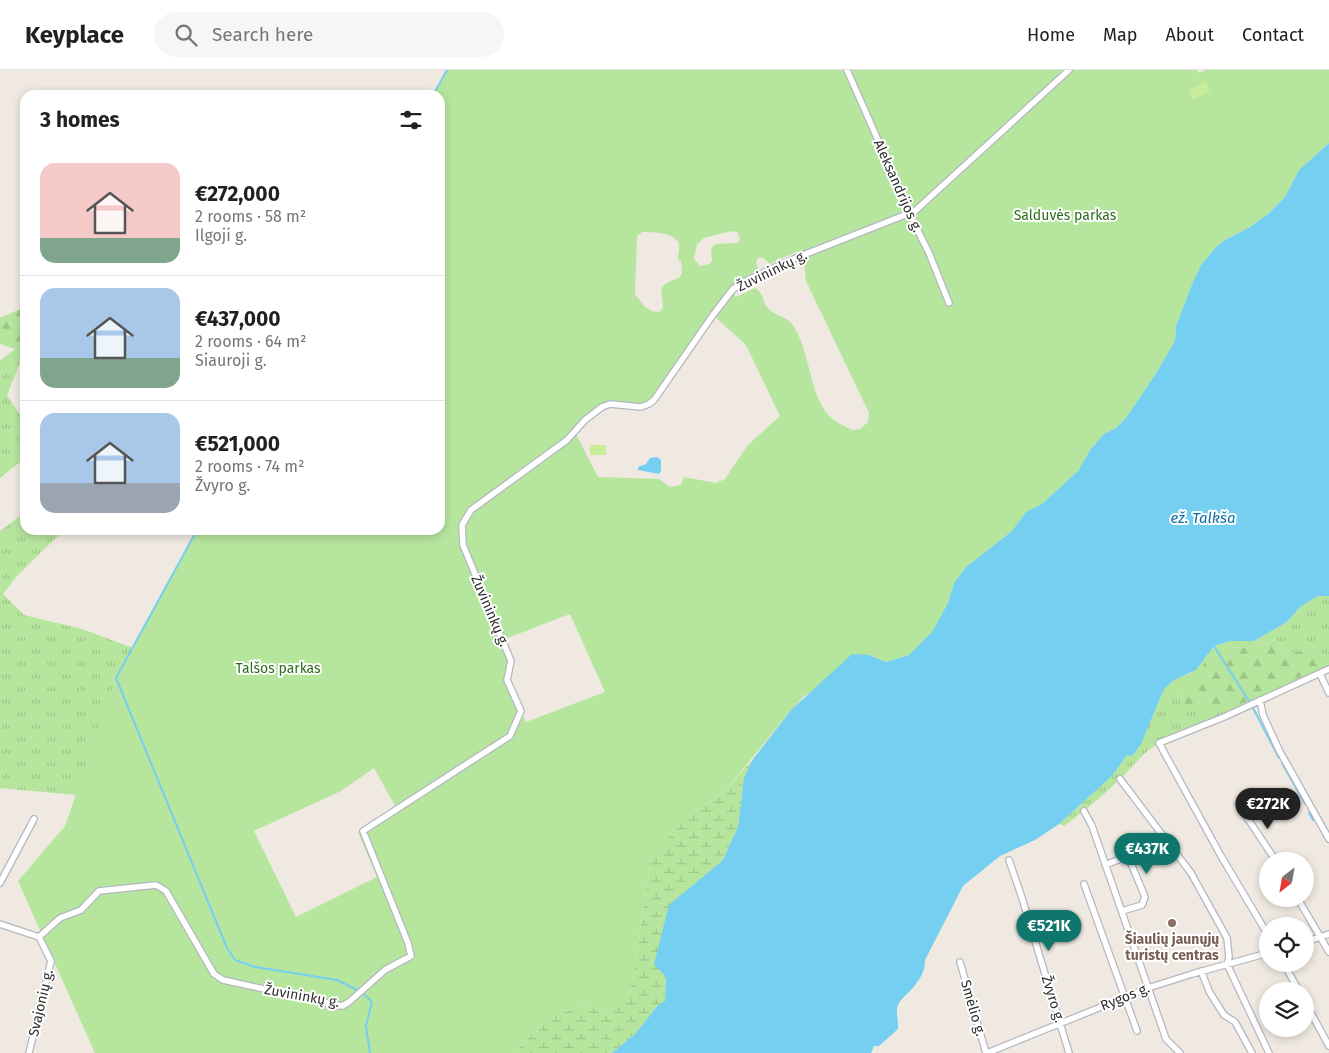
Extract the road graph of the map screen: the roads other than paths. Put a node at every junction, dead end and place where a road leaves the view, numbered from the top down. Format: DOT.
graph roads {
  1 [pos="846,70"];
  2 [pos="1069,70"];
  3 [pos="910,214"];
  4 [pos="949,303"];
  5 [pos="1329,669"];
  6 [pos="1320,674"];
  7 [pos="1329,693"];
  8 [pos="1260,700"];
  9 [pos="1120,779"];
  10 [pos="1242,810"];
  11 [pos="1084,811"];
  12 [pos="34,819"];
  13 [pos="1329,838"];
  14 [pos="1270,852"];
  15 [pos="1009,860"];
  16 [pos="1106,865"];
  17 [pos="0,884"];
  18 [pos="1084,884"];
  19 [pos="1303,908"];
  20 [pos="1122,912"];
  21 [pos="1259,920"];
  22 [pos="0,924"];
  23 [pos="1329,934"];
  24 [pos="38,937"];
  25 [pos="1321,937"];
  26 [pos="1314,939"];
  27 [pos="1329,952"];
  28 [pos="1259,955"];
  29 [pos="960,962"];
  30 [pos="1227,964"];
  31 [pos="1201,972"];
  32 [pos="1148,988"];
  33 [pos="1124,998"];
  34 [pos="1314,1018"];
  35 [pos="1060,1024"];
  36 [pos="1136,1031"];
  37 [pos="1329,1046"];
  38 [pos="1266,1052"];
  39 [pos="29,1053"];
  40 [pos="986,1053"];
  41 [pos="1069,1053"];
  42 [pos="1180,1053"];
  43 [pos="1252,1053"];
  1 -- 3 [label="street, Aleksandrijos g."];
  2 -- 3 [label="street, Žuvininkų g."];
  3 -- 4 [label="street, Aleksandrijos g."];
  3 -- 24 [label="street, Žuvininkų g."];
  5 -- 6 [label="street"];
  6 -- 7 [label="street"];
  6 -- 8 [label="street"];
  8 -- 13 [label="street"];
  8 -- 21 [label="street"];
  9 -- 30 [label="street"];
  10 -- 14 [label="street"];
  11 -- 16 [label="street"];
  12 -- 17 [label="street"];
  15 -- 35 [label="street, Žvyro g."];
  16 -- 20 [label="street"];
  16 -- 20 [label="street"];
  18 -- 33 [label="street"];
  19 -- 25 [label="street"];
  20 -- 32 [label="street"];
  22 -- 24 [label="street"];
  23 -- 25 [label="street"];
  24 -- 39 [label="street, Svajonių g."];
  25 -- 26 [label="street"];
  25 -- 27 [label="street"];
  28 -- 30 [label="street, Rygos g."];
  29 -- 40 [label="street, Smėlio g."];
  30 -- 31 [label="street, Rygos g."];
  30 -- 38 [label="street"];
  31 -- 32 [label="street, Rygos g."];
  31 -- 43 [label="street"];
  32 -- 33 [label="street, Rygos g."];
  32 -- 42 [label="street"];
  33 -- 35 [label="street, Rygos g."];
  33 -- 36 [label="street"];
  34 -- 37 [label="street"];
  35 -- 40 [label="street, Rygos g."];
  35 -- 41 [label="street, Žvyro g."];
}
